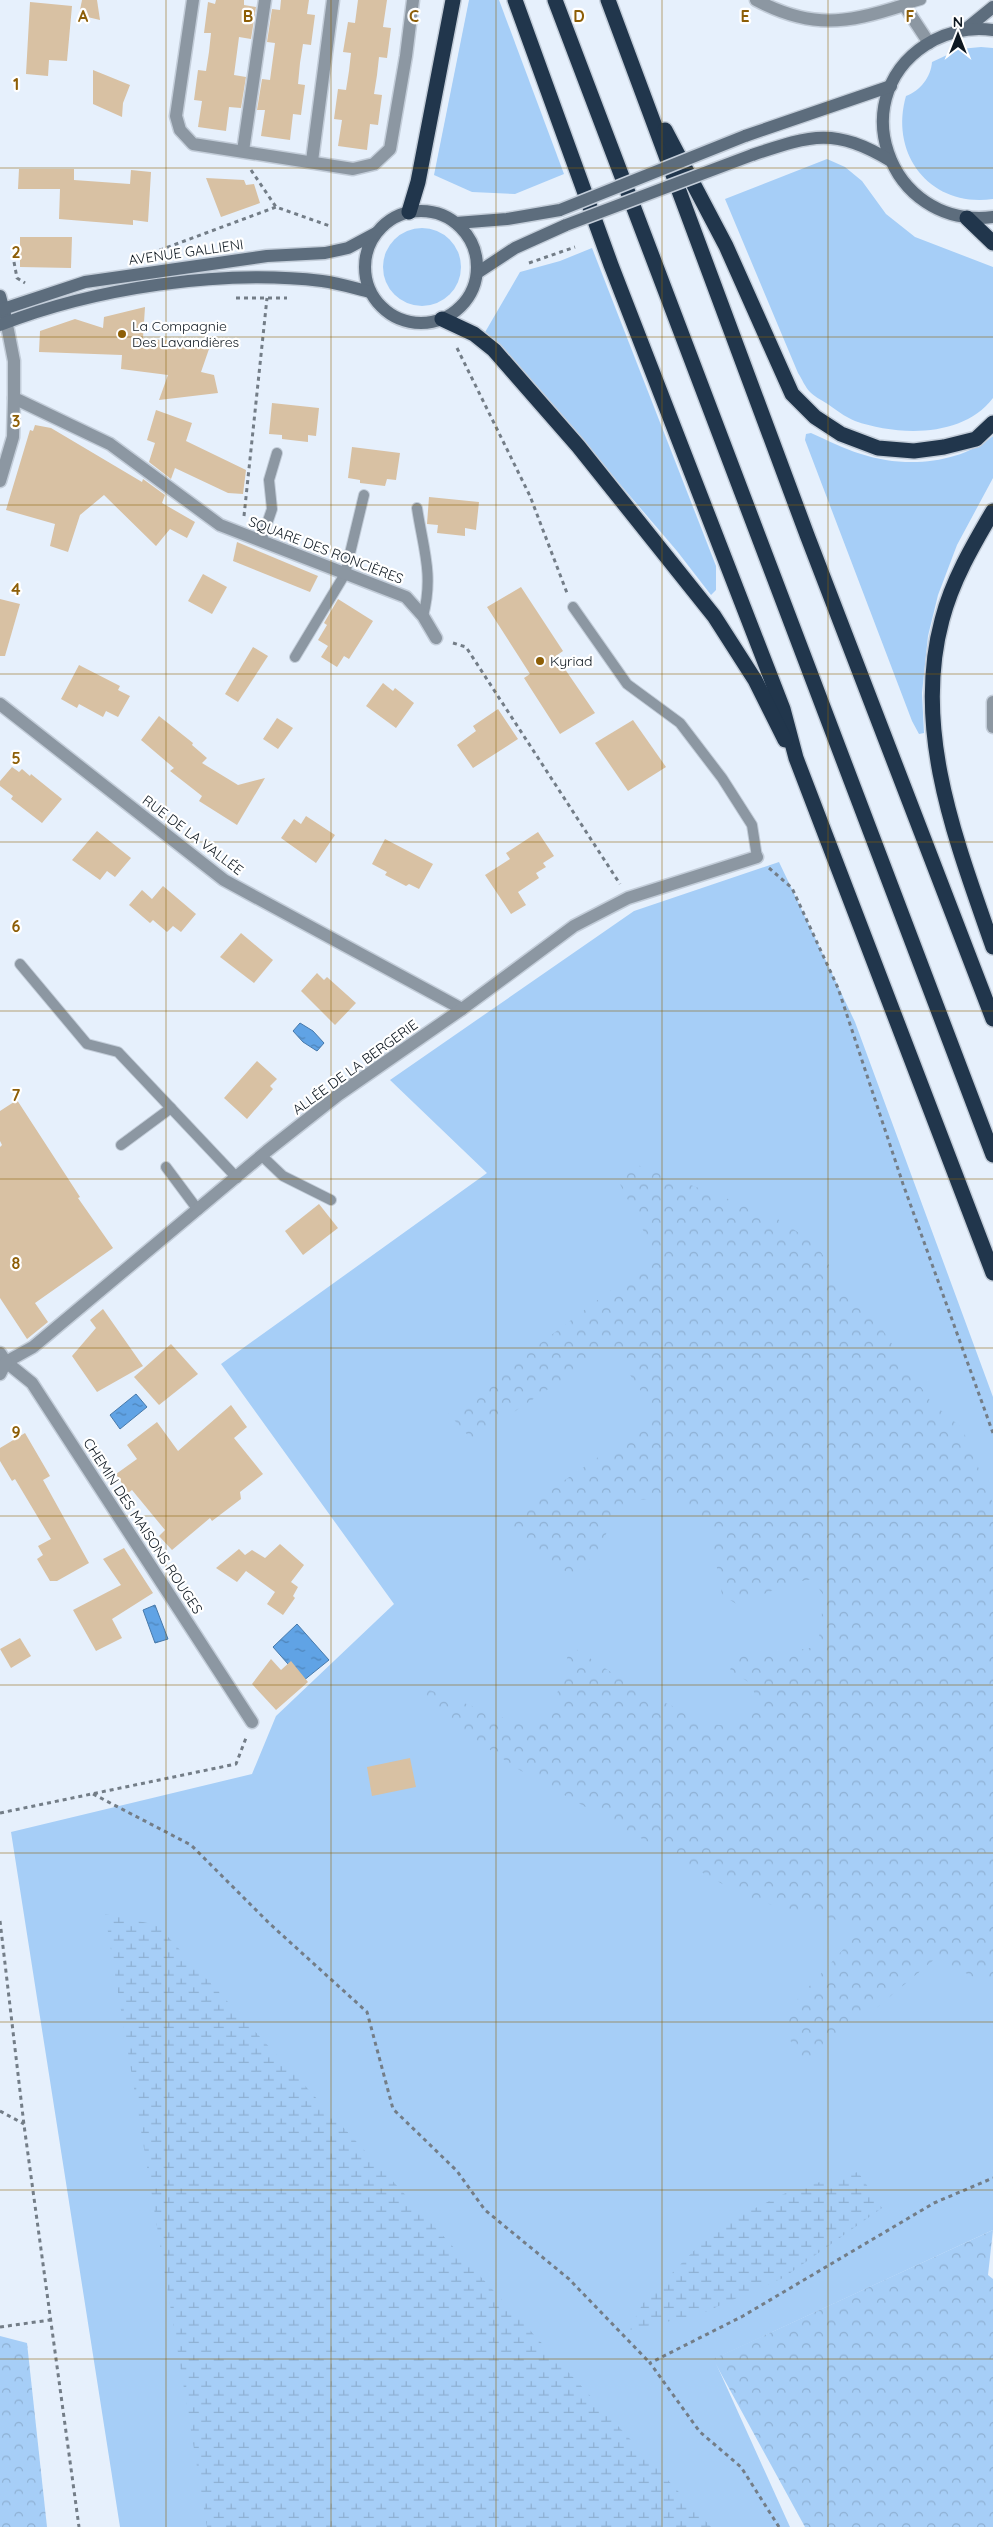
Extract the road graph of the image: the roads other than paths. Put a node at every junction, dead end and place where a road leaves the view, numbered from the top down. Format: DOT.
graph roads {
  1 [pos="193,0"];
  2 [pos="265,0"];
  3 [pos="333,0"];
  4 [pos="413,0"];
  5 [pos="453,0"];
  6 [pos="515,0"];
  7 [pos="555,0"];
  8 [pos="608,0"];
  9 [pos="756,0"];
  10 [pos="921,0"];
  11 [pos="904,5"];
  12 [pos="993,7"];
  13 [pos="964,30"];
  14 [pos="993,30"];
  15 [pos="929,43"];
  16 [pos="637,77"];
  17 [pos="891,86"];
  18 [pos="243,151"];
  19 [pos="312,161"];
  20 [pos="891,161"];
  21 [pos="409,212"];
  22 [pos="993,217"];
  23 [pos="967,218"];
  24 [pos="456,224"];
  25 [pos="376,233"];
  26 [pos="993,243"];
  27 [pos="477,273"];
  28 [pos="370,292"];
  29 [pos="0,296"];
  30 [pos="3,316"];
  31 [pos="442,319"];
  32 [pos="14,398"];
  33 [pos="993,423"];
  34 [pos="277,454"];
  35 [pos="0,480"];
  36 [pos="364,495"];
  37 [pos="418,508"];
  38 [pos="993,511"];
  39 [pos="261,541"];
  40 [pos="345,574"];
  41 [pos="573,607"];
  42 [pos="423,616"];
  43 [pos="436,638"];
  44 [pos="295,657"];
  45 [pos="993,702"];
  46 [pos="0,704"];
  47 [pos="993,727"];
  48 [pos="796,758"];
  49 [pos="757,857"];
  50 [pos="993,947"];
  51 [pos="20,964"];
  52 [pos="462,1009"];
  53 [pos="993,1019"];
  54 [pos="171,1108"];
  55 [pos="121,1145"];
  56 [pos="993,1155"];
  57 [pos="262,1156"];
  58 [pos="166,1167"];
  59 [pos="237,1178"];
  60 [pos="331,1200"];
  61 [pos="198,1210"];
  62 [pos="993,1273"];
  63 [pos="2,1363"];
  64 [pos="252,1722"];
  1 -- 18 [label="street"];
  2 -- 18 [label="street"];
  3 -- 19 [label="street"];
  4 -- 19 [label="street"];
  5 -- 21 [label="highway"];
  6 -- 48 [label="highway"];
  7 -- 56 [label="highway"];
  8 -- 16 [label="highway"];
  9 -- 11 [label="street"];
  10 -- 11 [label="lane"];
  11 -- 15 [label="street"];
  12 -- 13 [label="main road"];
  13 -- 14 [label="main road"];
  13 -- 15 [label="main road"];
  15 -- 17 [label="main road"];
  16 -- 33 [label="highway"];
  16 -- 53 [label="highway"];
  17 -- 20 [label="main road"];
  17 -- 24 [label="main road, bridge"];
  18 -- 19 [label="street"];
  20 -- 23 [label="main road"];
  20 -- 27 [label="main road, bridge"];
  21 -- 24 [label="main road, AVENUE GALLIENI"];
  21 -- 25 [label="main road, AVENUE GALLIENI"];
  22 -- 23 [label="main road"];
  23 -- 26 [label="highway"];
  24 -- 27 [label="main road, AVENUE GALLIENI"];
  25 -- 28 [label="main road, AVENUE GALLIENI"];
  25 -- 30 [label="main road, AVENUE GALLIENI"];
  27 -- 31 [label="main road, AVENUE GALLIENI"];
  28 -- 30 [label="main road"];
  28 -- 31 [label="main road, AVENUE GALLIENI"];
  29 -- 30 [label="main road"];
  30 -- 32 [label="street"];
  31 -- 48 [label="highway"];
  32 -- 35 [label="street"];
  32 -- 39 [label="street, SQUARE DES RONCIÈRES"];
  34 -- 39 [label="lane"];
  36 -- 40 [label="lane"];
  37 -- 42 [label="lane"];
  38 -- 50 [label="highway"];
  39 -- 40 [label="street, SQUARE DES RONCIÈRES"];
  40 -- 42 [label="street, SQUARE DES RONCIÈRES"];
  40 -- 44 [label="lane"];
  41 -- 49 [label="lane"];
  42 -- 43 [label="street, SQUARE DES RONCIÈRES"];
  45 -- 47 [label="street"];
  46 -- 52 [label="street, RUE DE LA VALLÉE"];
  48 -- 62 [label="highway"];
  49 -- 52 [label="street, ALLÉE DE LA BERGERIE"];
  51 -- 54 [label="lane"];
  52 -- 57 [label="street, ALLÉE DE LA BERGERIE"];
  54 -- 55 [label="lane"];
  54 -- 59 [label="lane"];
  57 -- 59 [label="street, ALLÉE DE LA BERGERIE"];
  57 -- 60 [label="lane"];
  58 -- 61 [label="lane"];
  59 -- 61 [label="street, ALLÉE DE LA BERGERIE"];
  61 -- 63 [label="street, ALLÉE DE LA BERGERIE"];
  63 -- 64 [label="street, CHEMIN DES MAISONS ROUGES"];
}
